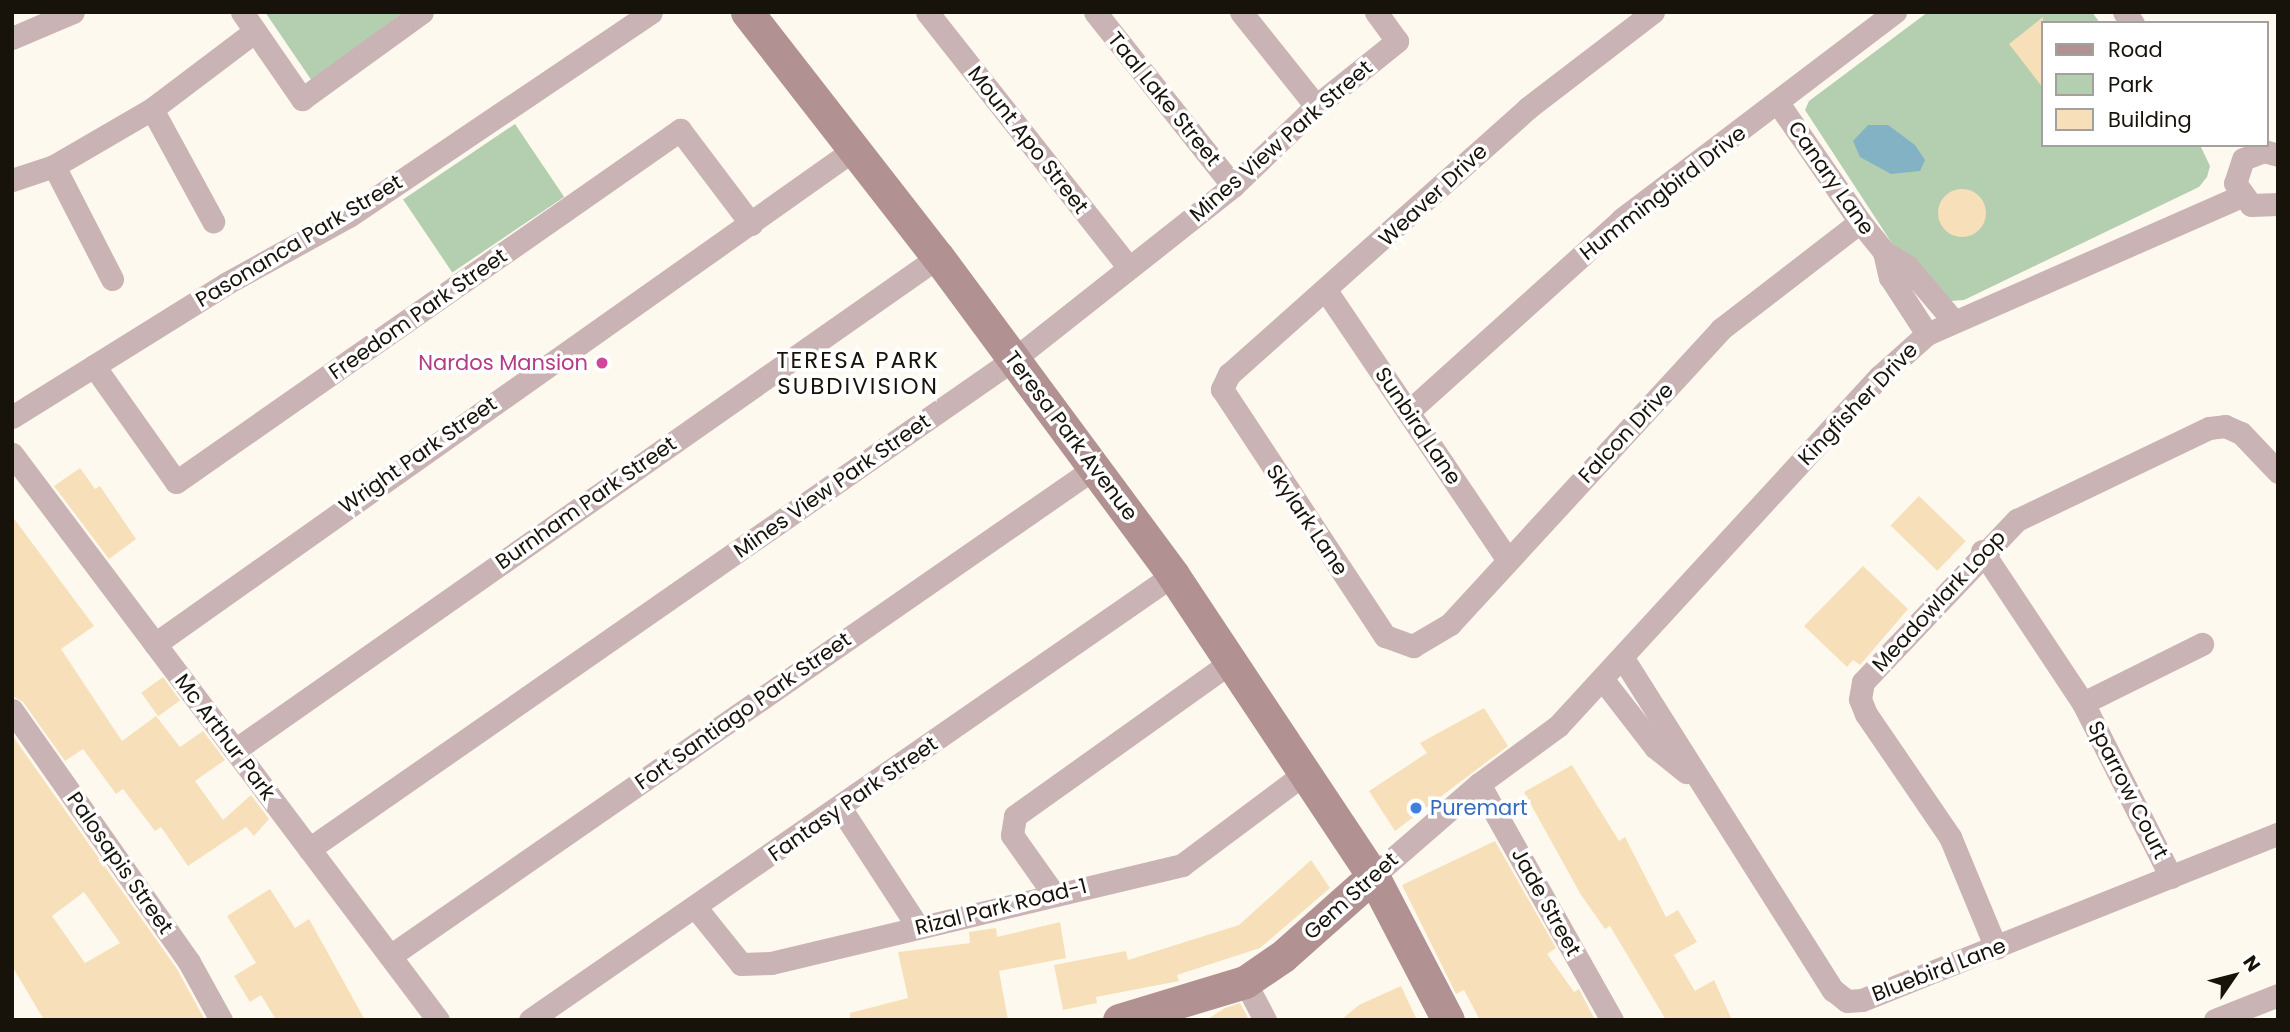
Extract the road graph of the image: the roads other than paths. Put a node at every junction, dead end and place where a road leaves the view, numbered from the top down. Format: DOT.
graph roads {
  1 [pos="73,12"];
  2 [pos="422,12"];
  3 [pos="651,12"];
  4 [pos="747,12"];
  5 [pos="927,12"];
  6 [pos="1095,12"];
  7 [pos="1241,12"];
  8 [pos="1376,12"];
  9 [pos="1653,12"];
  10 [pos="1895,12"];
  11 [pos="28,20"];
  12 [pos="248,22"];
  13 [pos="12,38"];
  14 [pos="1779,103"];
  15 [pos="1315,106"];
  16 [pos="152,109"];
  17 [pos="856,148"];
  18 [pos="2238,152"];
  19 [pos="2278,155"];
  20 [pos="54,166"];
  21 [pos="12,180"];
  22 [pos="1233,186"];
  23 [pos="2241,196"];
  24 [pos="2278,204"];
  25 [pos="213,221"];
  26 [pos="1860,222"];
  27 [pos="751,224"];
  28 [pos="1884,252"];
  29 [pos="938,257"];
  30 [pos="1129,268"];
  31 [pos="112,279"];
  32 [pos="1327,292"];
  33 [pos="1952,319"];
  34 [pos="1927,334"];
  35 [pos="1014,359"];
  36 [pos="94,366"];
  37 [pos="1222,389"];
  38 [pos="1408,412"];
  39 [pos="12,416"];
  40 [pos="12,454"];
  41 [pos="1096,467"];
  42 [pos="2278,472"];
  43 [pos="1982,551"];
  44 [pos="1508,560"];
  45 [pos="1173,575"];
  46 [pos="155,644"];
  47 [pos="1399,644"];
  48 [pos="2202,644"];
  49 [pos="1624,660"];
  50 [pos="1232,661"];
  51 [pos="1603,680"];
  52 [pos="2083,703"];
  53 [pos="12,710"];
  54 [pos="1558,726"];
  55 [pos="234,750"];
  56 [pos="1305,773"];
  57 [pos="1697,781"];
  58 [pos="1479,784"];
  59 [pos="841,809"];
  60 [pos="2278,834"];
  61 [pos="309,849"];
  62 [pos="1373,876"];
  63 [pos="2171,877"];
  64 [pos="1052,892"];
  65 [pos="696,908"];
  66 [pos="918,927"];
  67 [pos="1996,948"];
  68 [pos="390,956"];
  69 [pos="1245,982"];
  70 [pos="2278,995"];
  71 [pos="221,1020"];
  72 [pos="438,1020"];
  73 [pos="530,1020"];
  74 [pos="1119,1020"];
  75 [pos="1265,1020"];
  76 [pos="1448,1020"];
  77 [pos="1612,1020"];
  78 [pos="2215,1020"];
  1 -- 11 [label="street"];
  2 -- 12 [label="street"];
  3 -- 36 [label="street, Pasonanca Park Street"];
  4 -- 17 [label="street, Teresa Park Avenue"];
  5 -- 30 [label="street, Mount Apo Street"];
  6 -- 22 [label="street, Taal Lake Street"];
  7 -- 15 [label="street"];
  8 -- 15 [label="street, Mines View Park Street"];
  9 -- 32 [label="street, Weaver Drive"];
  10 -- 14 [label="street, Hummingbird Drive"];
  11 -- 13 [label="street"];
  12 -- 16 [label="street"];
  14 -- 26 [label="street, Canary Lane"];
  14 -- 38 [label="street, Hummingbird Drive"];
  15 -- 22 [label="street, Mines View Park Street"];
  16 -- 20 [label="street"];
  16 -- 25 [label="street"];
  17 -- 27 [label="street, Wright Park Street"];
  17 -- 29 [label="street, Teresa Park Avenue"];
  18 -- 19 [label="street"];
  18 -- 23 [label="street"];
  20 -- 21 [label="street"];
  20 -- 31 [label="street"];
  22 -- 30 [label="street, Mines View Park Street"];
  23 -- 24 [label="street"];
  23 -- 33 [label="street, Kingfisher Drive"];
  26 -- 28 [label="street, Canary Lane"];
  26 -- 44 [label="street, Falcon Drive"];
  27 -- 36 [label="street, Freedom Park Street"];
  27 -- 46 [label="street, Wright Park Street"];
  28 -- 33 [label="street, Canary Lane"];
  28 -- 34 [label="street, Canary Lane"];
  29 -- 35 [label="street, Teresa Park Avenue"];
  29 -- 55 [label="street, Burnham Park Street"];
  30 -- 35 [label="street, Mines View Park Street"];
  32 -- 37 [label="street, Weaver Drive"];
  32 -- 38 [label="street, Sunbird Lane"];
  33 -- 34 [label="street, Kingfisher Drive"];
  34 -- 49 [label="street, Kingfisher Drive"];
  35 -- 41 [label="street, Teresa Park Avenue"];
  35 -- 61 [label="street, Mines View Park Street"];
  36 -- 39 [label="street, Pasonanca Park Street"];
  37 -- 47 [label="street, Skylark Lane"];
  38 -- 44 [label="street, Sunbird Lane"];
  40 -- 46 [label="street, Mc Arthur Park"];
  41 -- 45 [label="street, Teresa Park Avenue"];
  41 -- 68 [label="street, Fort Santiago Park Street"];
  42 -- 43 [label="street, Meadowlark Loop"];
  43 -- 52 [label="street, Sparrow Court"];
  43 -- 67 [label="street, Meadowlark Loop"];
  44 -- 47 [label="street, Falcon Drive"];
  45 -- 50 [label="street, Teresa Park Avenue"];
  45 -- 59 [label="street, Fantasy Park Street"];
  46 -- 55 [label="street, Mc Arthur Park"];
  48 -- 52 [label="street, Sparrow Court"];
  49 -- 51 [label="street, Kingfisher Drive"];
  49 -- 57 [label="street, Bluebird Lane"];
  50 -- 56 [label="street, Teresa Park Avenue"];
  50 -- 64 [label="street"];
  51 -- 54 [label="street, Kingfisher Drive"];
  51 -- 57 [label="street, Bluebird Lane"];
  52 -- 63 [label="street, Sparrow Court"];
  53 -- 71 [label="street, Palosapis Street"];
  54 -- 58 [label="street, Gem Street"];
  55 -- 61 [label="street, Mc Arthur Park"];
  56 -- 62 [label="street, Teresa Park Avenue"];
  56 -- 64 [label="street, Rizal Park Road-1"];
  57 -- 67 [label="street, Bluebird Lane"];
  58 -- 62 [label="street, Gem Street"];
  58 -- 77 [label="street, Jade Street"];
  59 -- 65 [label="street, Fantasy Park Street"];
  59 -- 66 [label="street"];
  60 -- 63 [label="street, Bluebird Lane"];
  61 -- 68 [label="street, Mc Arthur Park"];
  62 -- 69 [label="street, Gem Street"];
  62 -- 76 [label="street, Teresa Park Avenue"];
  63 -- 67 [label="street, Bluebird Lane"];
  64 -- 66 [label="street, Rizal Park Road-1"];
  65 -- 66 [label="street, Rizal Park Road-1"];
  65 -- 73 [label="street, Fantasy Park Street"];
  68 -- 72 [label="street, Mc Arthur Park"];
  69 -- 74 [label="street, Gem Street"];
  69 -- 75 [label="street"];
  70 -- 78 [label="street"];
}
